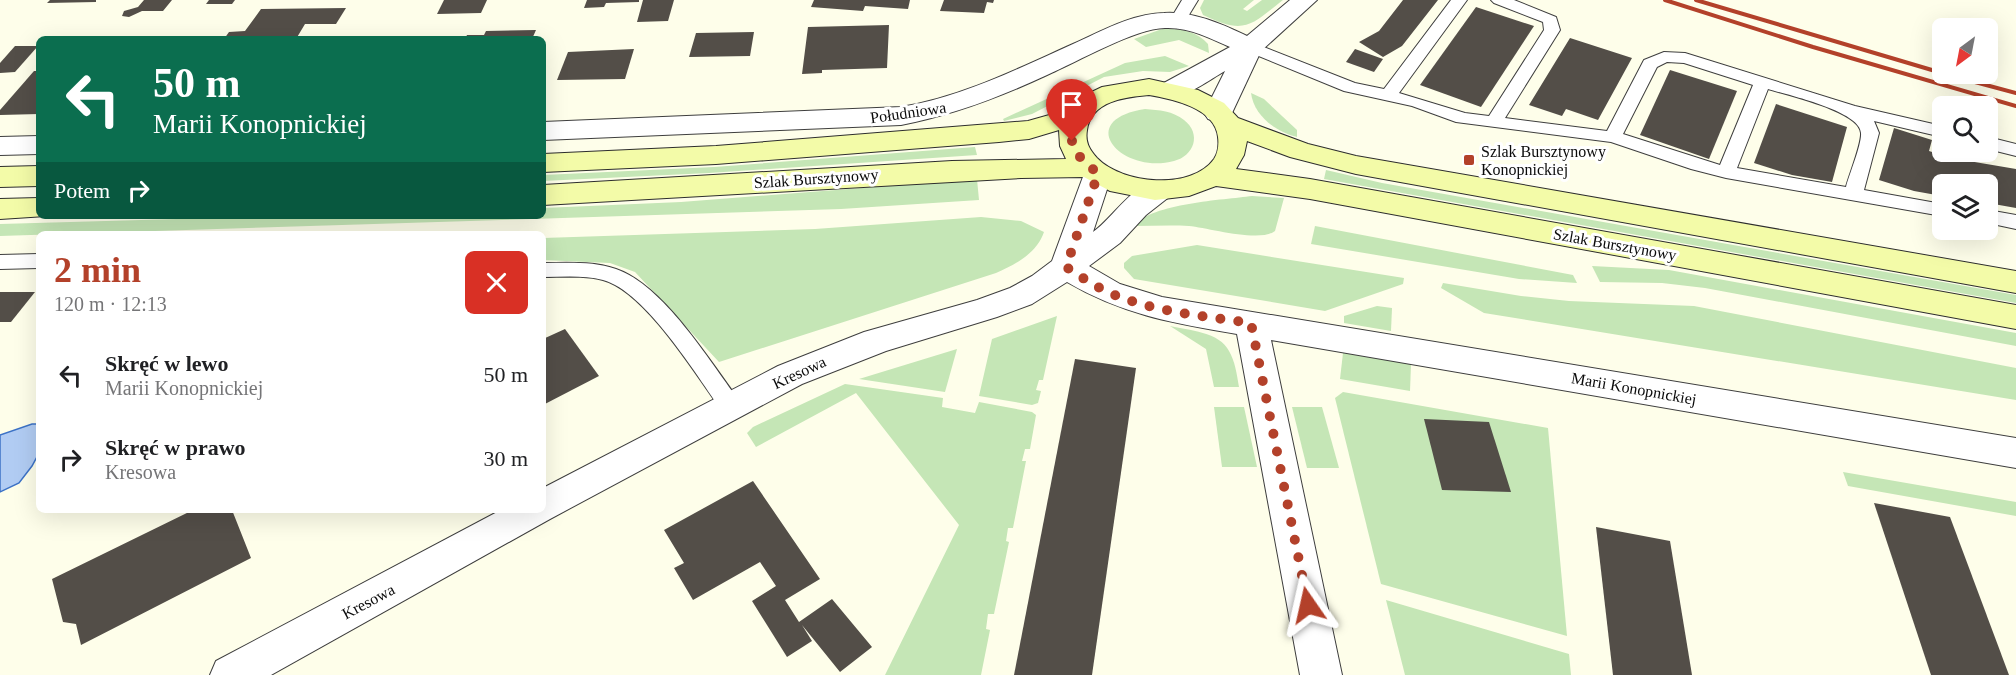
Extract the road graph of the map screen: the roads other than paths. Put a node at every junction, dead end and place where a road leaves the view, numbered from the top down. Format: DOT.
graph roads {
  1 [pos="1305,0"];
  2 [pos="1459,0"];
  3 [pos="1499,0"];
  4 [pos="1184,10"];
  5 [pos="1250,47"];
  6 [pos="1762,83"];
  7 [pos="1171,90"];
  8 [pos="1388,96"];
  9 [pos="1851,110"];
  10 [pos="1077,116"];
  11 [pos="1223,118"];
  12 [pos="1493,123"];
  13 [pos="1932,129"];
  14 [pos="546,131"];
  15 [pos="1613,137"];
  16 [pos="36,145"];
  17 [pos="0,146"];
  18 [pos="1998,146"];
  19 [pos="2016,150"];
  20 [pos="546,163"];
  21 [pos="1094,171"];
  22 [pos="1726,172"];
  23 [pos="36,176"];
  24 [pos="1213,176"];
  25 [pos="0,177"];
  26 [pos="1159,190"];
  27 [pos="546,195"];
  28 [pos="1853,195"];
  29 [pos="36,208"];
  30 [pos="1932,208"];
  31 [pos="0,209"];
  32 [pos="1998,219"];
  33 [pos="2016,222"];
  34 [pos="36,261"];
  35 [pos="0,262"];
  36 [pos="1066,267"];
  37 [pos="546,270"];
  38 [pos="2016,282"];
  39 [pos="2016,317"];
  40 [pos="1251,323"];
  41 [pos="730,405"];
  42 [pos="2016,453"];
  43 [pos="546,504"];
  44 [pos="530,513"];
  45 [pos="231,675"];
  46 [pos="1322,675"];
  1 -- 5 [label="street"];
  2 -- 8 [label="lane"];
  3 -- 12 [label="lane"];
  4 -- 5 [label="street, Południowa"];
  4 -- 14 [label="street, Południowa"];
  5 -- 7 [label="street"];
  5 -- 8 [label="lane"];
  5 -- 11 [label="street"];
  6 -- 9 [label="lane"];
  6 -- 15 [label="lane"];
  6 -- 22 [label="lane"];
  7 -- 10 [label="main road"];
  7 -- 11 [label="main road"];
  8 -- 12 [label="lane"];
  9 -- 13 [label="lane"];
  9 -- 28 [label="lane"];
  10 -- 20 [label="main road, Szlak Bursztynowy"];
  10 -- 21 [label="main road"];
  11 -- 24 [label="main road"];
  11 -- 38 [label="main road, Szlak Bursztynowy"];
  12 -- 15 [label="lane"];
  15 -- 22 [label="lane"];
  16 -- 17 [label="street"];
  18 -- 19 [label="lane"];
  21 -- 26 [label="main road"];
  21 -- 27 [label="main road, Szlak Bursztynowy"];
  21 -- 36 [label="street"];
  22 -- 28 [label="lane"];
  23 -- 25 [label="main road"];
  24 -- 26 [label="main road"];
  24 -- 39 [label="main road, Szlak Bursztynowy"];
  26 -- 36 [label="street, Kresowa"];
  28 -- 30 [label="lane"];
  29 -- 31 [label="main road"];
  32 -- 33 [label="lane"];
  34 -- 35 [label="lane"];
  36 -- 40 [label="street, Marii Konopnickiej"];
  36 -- 41 [label="street, Kresowa"];
  37 -- 41 [label="lane"];
  40 -- 42 [label="street, Marii Konopnickiej"];
  40 -- 46 [label="street"];
  41 -- 43 [label="street, Kresowa"];
  44 -- 45 [label="street, Kresowa"];
}
